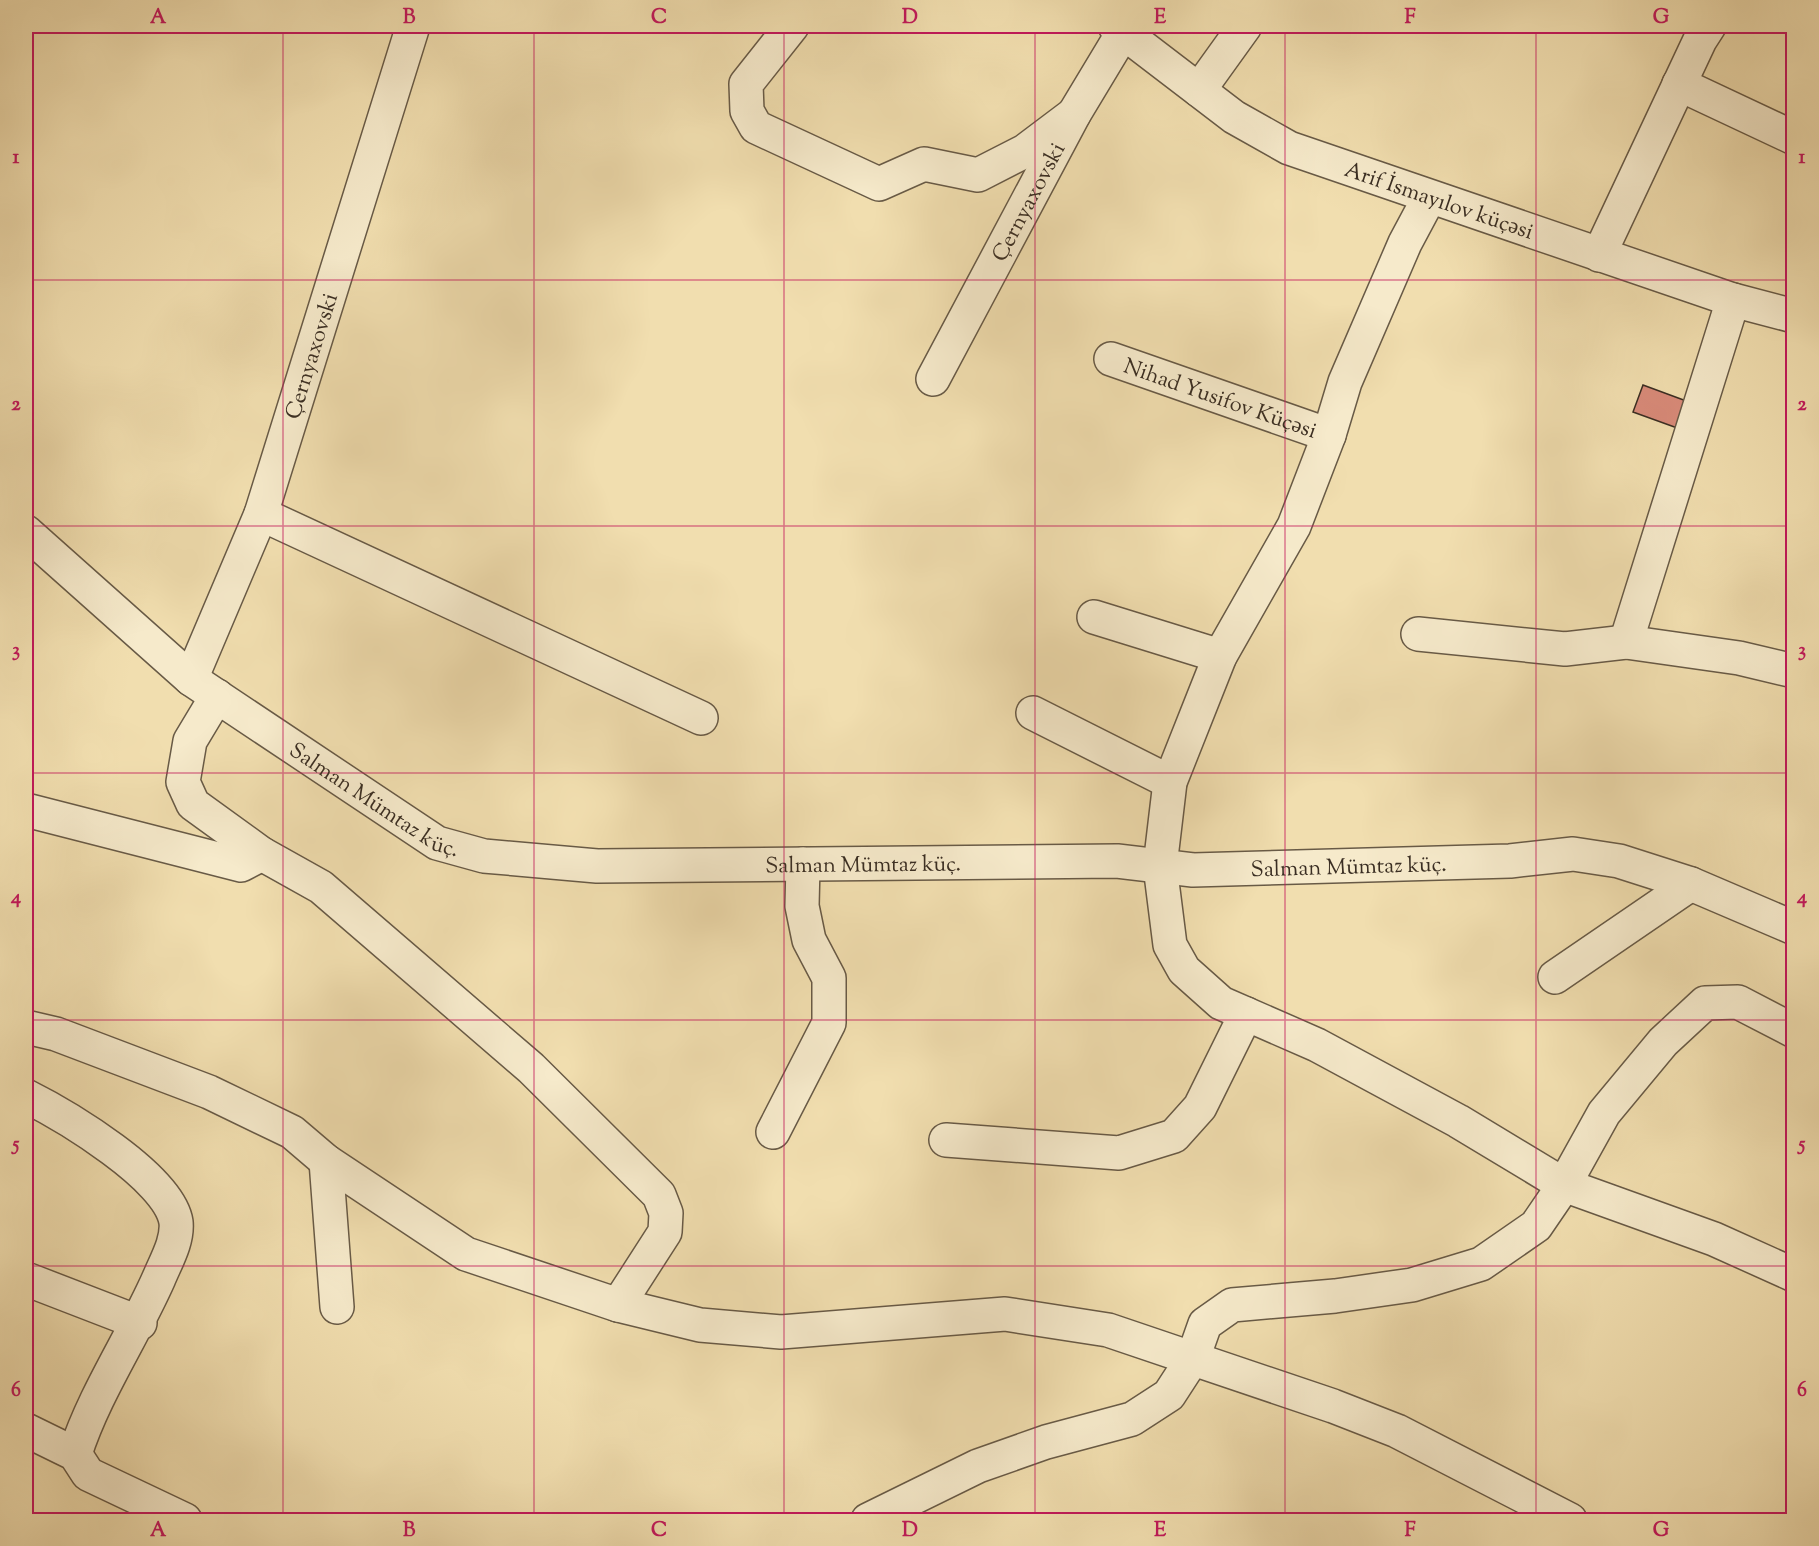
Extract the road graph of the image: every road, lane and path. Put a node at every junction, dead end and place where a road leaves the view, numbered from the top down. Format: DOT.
graph roads {
  1 [pos="413,26"];
  2 [pos="792,26"];
  3 [pos="1245,26"];
  4 [pos="1709,26"];
  5 [pos="1121,27"];
  6 [pos="1679,84"];
  7 [pos="1199,90"];
  8 [pos="1074,114"];
  9 [pos="1794,138"];
  10 [pos="1429,198"];
  11 [pos="1599,255"];
  12 [pos="1733,300"];
  13 [pos="1794,316"];
  14 [pos="1111,359"];
  15 [pos="933,379"];
  16 [pos="1329,435"];
  17 [pos="261,514"];
  18 [pos="26,532"];
  19 [pos="1094,617"];
  20 [pos="1418,634"];
  21 [pos="1626,642"];
  22 [pos="1220,656"];
  23 [pos="1794,671"];
  24 [pos="204,688"];
  25 [pos="1033,713"];
  26 [pos="701,718"];
  27 [pos="1170,782"];
  28 [pos="26,810"];
  29 [pos="262,854"];
  30 [pos="803,864"];
  31 [pos="1160,866"];
  32 [pos="1691,884"];
  33 [pos="1794,928"];
  34 [pos="1555,977"];
  35 [pos="1246,1014"];
  36 [pos="26,1027"];
  37 [pos="1794,1031"];
  38 [pos="26,1096"];
  39 [pos="773,1132"];
  40 [pos="946,1140"];
  41 [pos="326,1161"];
  42 [pos="1564,1185"];
  43 [pos="1794,1275"];
  44 [pos="26,1279"];
  45 [pos="618,1305"];
  46 [pos="337,1307"];
  47 [pos="140,1323"];
  48 [pos="1193,1358"];
  49 [pos="26,1430"];
  50 [pos="75,1454"];
  51 [pos="185,1521"];
  52 [pos="868,1521"];
  53 [pos="1570,1521"];
  1 -- 17 [label="street, Çernyaxovski"];
  2 -- 8 [label="street"];
  3 -- 7 [label="street"];
  4 -- 6 [label="street"];
  5 -- 7 [label="street, Arif İsmayılov küçəsi"];
  5 -- 8 [label="street, Çernyaxovski"];
  6 -- 9 [label="street"];
  6 -- 11 [label="street"];
  7 -- 10 [label="street, Arif İsmayılov küçəsi"];
  8 -- 15 [label="street, Çernyaxovski"];
  10 -- 11 [label="street, Arif İsmayılov küçəsi"];
  10 -- 16 [label="street"];
  11 -- 12 [label="street, Arif İsmayılov küçəsi"];
  12 -- 13 [label="street, Arif İsmayılov küçəsi"];
  12 -- 21 [label="street"];
  14 -- 16 [label="street, Nihad Yusifov Küçəsi"];
  16 -- 22 [label="street"];
  17 -- 24 [label="street, Çernyaxovski"];
  17 -- 26 [label="street"];
  18 -- 24 [label="street, Salman Mümtaz küç."];
  19 -- 22 [label="street"];
  20 -- 21 [label="street"];
  21 -- 23 [label="street"];
  22 -- 27 [label="street"];
  24 -- 29 [label="street, Çernyaxovski"];
  24 -- 30 [label="street, Salman Mümtaz küç."];
  25 -- 27 [label="street"];
  27 -- 31 [label="street"];
  28 -- 29 [label="street"];
  29 -- 45 [label="street, Çernyaxovski"];
  30 -- 31 [label="street, Salman Mümtaz küç."];
  30 -- 39 [label="street"];
  31 -- 32 [label="street, Salman Mümtaz küç."];
  31 -- 35 [label="street"];
  32 -- 33 [label="street, Salman Mümtaz küç."];
  32 -- 34 [label="street"];
  35 -- 40 [label="street"];
  35 -- 42 [label="street"];
  36 -- 41 [label="street"];
  37 -- 42 [label="street"];
  38 -- 47 [label="street"];
  41 -- 45 [label="street"];
  41 -- 46 [label="street"];
  42 -- 43 [label="street"];
  42 -- 48 [label="street"];
  44 -- 47 [label="street"];
  45 -- 48 [label="street"];
  47 -- 50 [label="street"];
  48 -- 52 [label="street"];
  48 -- 53 [label="street"];
  49 -- 50 [label="street"];
  50 -- 51 [label="street"];
}
